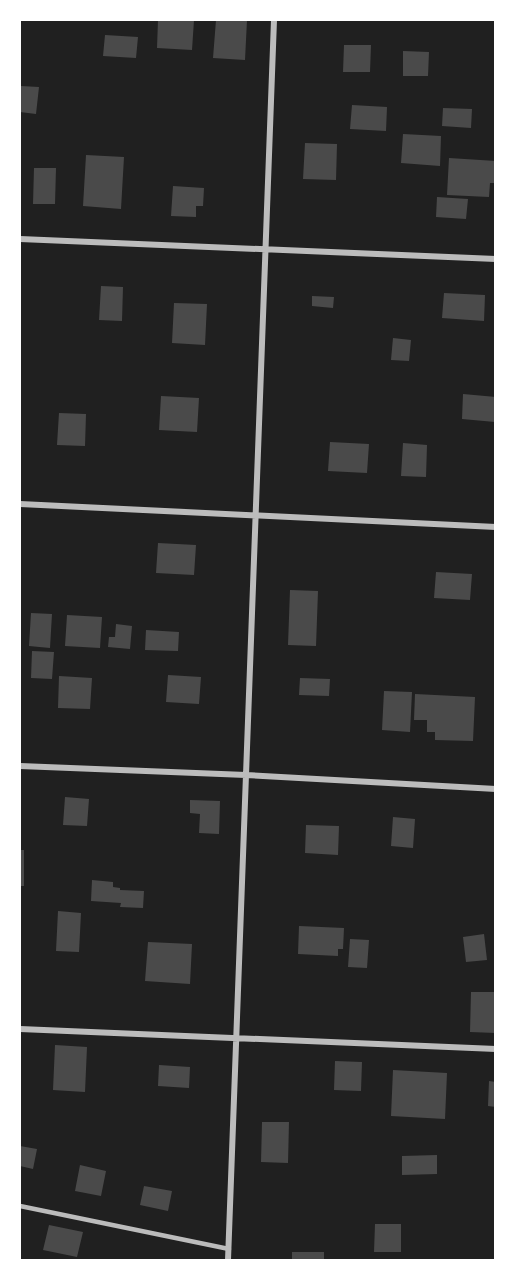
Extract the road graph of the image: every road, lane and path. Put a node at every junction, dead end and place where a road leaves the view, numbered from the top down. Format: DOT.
graph roads {
  1 [pos="274,20"];
  2 [pos="20,238"];
  3 [pos="265,249"];
  4 [pos="495,259"];
  5 [pos="20,504"];
  6 [pos="256,515"];
  7 [pos="495,527"];
  8 [pos="20,766"];
  9 [pos="246,775"];
  10 [pos="495,789"];
  11 [pos="20,1029"];
  12 [pos="236,1038"];
  13 [pos="495,1049"];
  14 [pos="20,1206"];
  15 [pos="229,1249"];
  16 [pos="228,1260"];
  1 -- 3 [label="street"];
  2 -- 3 [label="street"];
  3 -- 4 [label="street"];
  3 -- 6 [label="street"];
  5 -- 6 [label="street"];
  6 -- 7 [label="street"];
  6 -- 9 [label="street"];
  8 -- 9 [label="street"];
  9 -- 10 [label="street"];
  9 -- 12 [label="street"];
  11 -- 12 [label="street"];
  12 -- 13 [label="street"];
  12 -- 15 [label="street"];
  14 -- 15 [label="lane"];
  15 -- 16 [label="street"];
}
